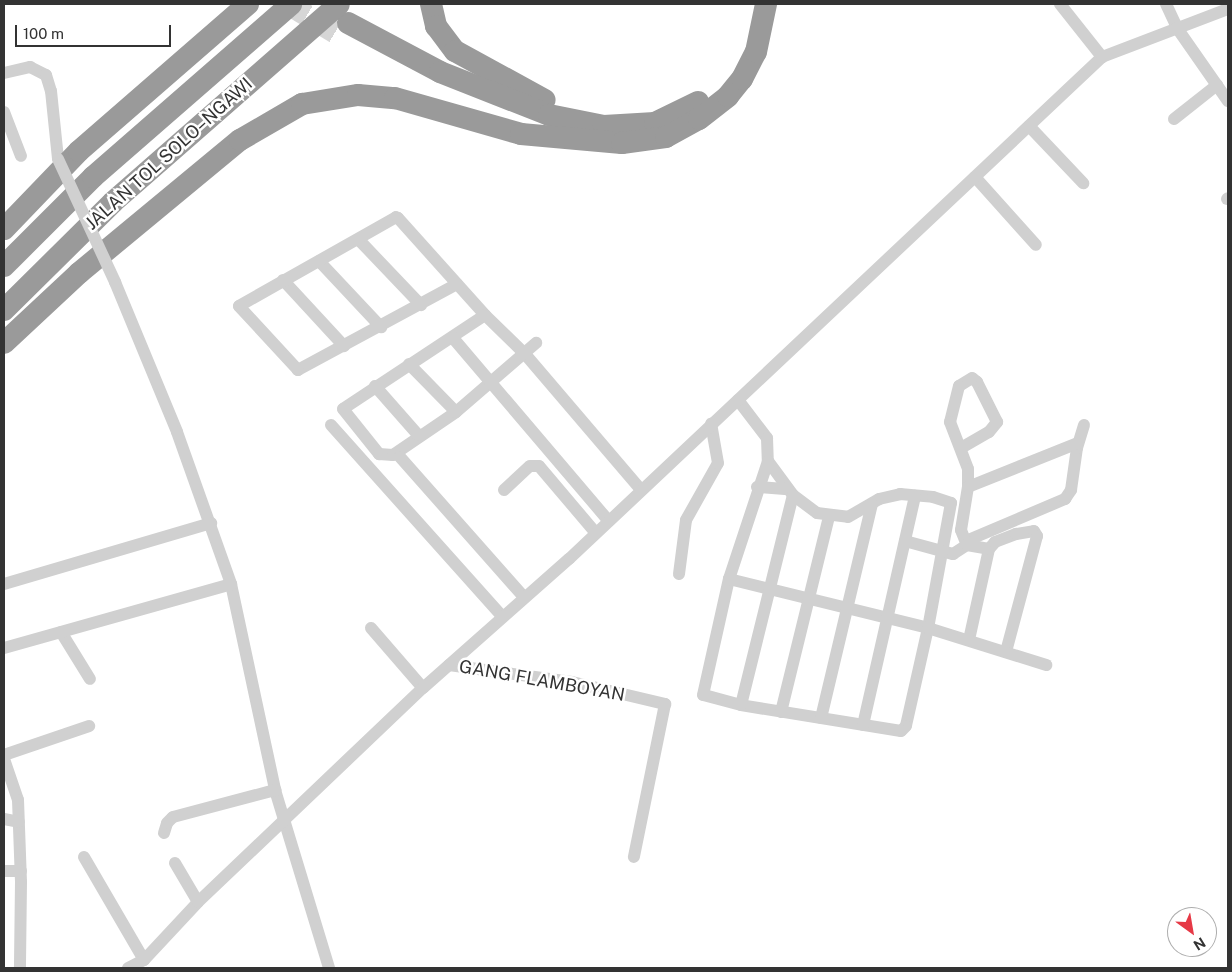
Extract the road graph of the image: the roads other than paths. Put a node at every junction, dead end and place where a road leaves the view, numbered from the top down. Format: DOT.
graph roads {
  1 [pos="248,4"];
  2 [pos="291,4"];
  3 [pos="431,4"];
  4 [pos="754,4"];
  5 [pos="766,4"];
  6 [pos="1060,4"];
  7 [pos="1166,4"];
  8 [pos="1228,9"];
  9 [pos="342,21"];
  10 [pos="1177,28"];
  11 [pos="1102,57"];
  12 [pos="4,73"];
  13 [pos="1217,86"];
  14 [pos="1228,101"];
  15 [pos="5,119"];
  16 [pos="1174,119"];
  17 [pos="588,122"];
  18 [pos="1029,126"];
  19 [pos="569,138"];
  20 [pos="21,156"];
  21 [pos="976,177"];
  22 [pos="1082,183"];
  23 [pos="4,229"];
  24 [pos="359,240"];
  25 [pos="1036,245"];
  26 [pos="319,261"];
  27 [pos="4,266"];
  28 [pos="283,280"];
  29 [pos="457,284"];
  30 [pos="420,305"];
  31 [pos="4,310"];
  32 [pos="485,315"];
  33 [pos="381,327"];
  34 [pos="452,338"];
  35 [pos="4,343"];
  36 [pos="536,343"];
  37 [pos="344,346"];
  38 [pos="525,354"];
  39 [pos="410,364"];
  40 [pos="491,383"];
  41 [pos="375,386"];
  42 [pos="738,400"];
  43 [pos="456,412"];
  44 [pos="711,424"];
  45 [pos="331,425"];
  46 [pos="1084,425"];
  47 [pos="418,435"];
  48 [pos="1078,443"];
  49 [pos="961,448"];
  50 [pos="400,457"];
  51 [pos="768,461"];
  52 [pos="757,487"];
  53 [pos="968,487"];
  54 [pos="504,490"];
  55 [pos="640,490"];
  56 [pos="790,492"];
  57 [pos="915,496"];
  58 [pos="872,504"];
  59 [pos="829,516"];
  60 [pos="608,520"];
  61 [pos="211,523"];
  62 [pos="596,532"];
  63 [pos="905,541"];
  64 [pos="967,543"];
  65 [pos="989,549"];
  66 [pos="944,551"];
  67 [pos="679,574"];
  68 [pos="729,578"];
  69 [pos="4,584"];
  70 [pos="231,584"];
  71 [pos="768,590"];
  72 [pos="524,597"];
  73 [pos="807,600"];
  74 [pos="846,609"];
  75 [pos="502,616"];
  76 [pos="888,619"];
  77 [pos="372,628"];
  78 [pos="928,628"];
  79 [pos="61,632"];
  80 [pos="969,640"];
  81 [pos="4,648"];
  82 [pos="1006,652"];
  83 [pos="449,665"];
  84 [pos="1046,665"];
  85 [pos="90,679"];
  86 [pos="423,688"];
  87 [pos="741,704"];
  88 [pos="781,712"];
  89 [pos="821,718"];
  90 [pos="89,726"];
  91 [pos="863,726"];
  92 [pos="4,755"];
  93 [pos="4,759"];
  94 [pos="275,790"];
  95 [pos="4,819"];
  96 [pos="283,821"];
  97 [pos="19,822"];
  98 [pos="164,833"];
  99 [pos="84,857"];
  100 [pos="634,857"];
  101 [pos="175,863"];
  102 [pos="4,871"];
  103 [pos="21,871"];
  104 [pos="198,902"];
  105 [pos="144,960"];
  106 [pos="20,968"];
  107 [pos="128,968"];
  108 [pos="329,968"];
  1 -- 23 [label="highway"];
  2 -- 27 [label="highway, JALAN TOL SOLO–NGAWI"];
  3 -- 17 [label="highway"];
  4 -- 17 [label="highway"];
  5 -- 19 [label="highway"];
  6 -- 11 [label="street"];
  7 -- 10 [label="street"];
  8 -- 10 [label="street"];
  9 -- 17 [label="highway"];
  9 -- 19 [label="highway"];
  9 -- 31 [label="highway, JALAN TOL SOLO–NGAWI"];
  10 -- 11 [label="street"];
  10 -- 13 [label="street"];
  11 -- 18 [label="street"];
  12 -- 61 [label="street, bridge"];
  13 -- 14 [label="street"];
  13 -- 16 [label="street"];
  15 -- 20 [label="street"];
  18 -- 21 [label="street"];
  18 -- 22 [label="street"];
  19 -- 35 [label="highway"];
  21 -- 25 [label="street"];
  21 -- 42 [label="street"];
  24 -- 26 [label="street"];
  24 -- 29 [label="street"];
  24 -- 30 [label="street"];
  26 -- 28 [label="street"];
  26 -- 33 [label="street"];
  28 -- 37 [label="street"];
  28 -- 37 [label="street"];
  29 -- 30 [label="street"];
  29 -- 32 [label="street"];
  30 -- 33 [label="street"];
  32 -- 34 [label="street"];
  32 -- 38 [label="street"];
  33 -- 37 [label="street"];
  34 -- 39 [label="street"];
  34 -- 40 [label="street"];
  36 -- 38 [label="street"];
  38 -- 40 [label="street"];
  38 -- 55 [label="street"];
  39 -- 41 [label="street"];
  39 -- 43 [label="street"];
  40 -- 43 [label="street"];
  40 -- 60 [label="street"];
  41 -- 47 [label="street"];
  41 -- 47 [label="street"];
  42 -- 44 [label="street"];
  42 -- 51 [label="street"];
  43 -- 47 [label="street"];
  44 -- 55 [label="street"];
  44 -- 67 [label="street"];
  45 -- 75 [label="street"];
  46 -- 48 [label="street"];
  48 -- 53 [label="street"];
  48 -- 64 [label="street"];
  49 -- 49 [label="street"];
  49 -- 53 [label="street"];
  50 -- 72 [label="street"];
  51 -- 52 [label="street"];
  51 -- 56 [label="street"];
  52 -- 56 [label="street"];
  52 -- 68 [label="street"];
  53 -- 64 [label="street"];
  54 -- 62 [label="street"];
  55 -- 60 [label="street"];
  56 -- 59 [label="street"];
  56 -- 71 [label="street"];
  57 -- 58 [label="street"];
  57 -- 63 [label="street"];
  57 -- 66 [label="street"];
  58 -- 59 [label="street"];
  58 -- 74 [label="street"];
  59 -- 73 [label="street"];
  60 -- 62 [label="street"];
  61 -- 69 [label="street"];
  61 -- 70 [label="street"];
  62 -- 72 [label="street"];
  63 -- 66 [label="street"];
  63 -- 76 [label="street"];
  64 -- 65 [label="street"];
  64 -- 66 [label="street"];
  65 -- 80 [label="street"];
  65 -- 82 [label="street"];
  66 -- 78 [label="street"];
  68 -- 71 [label="street"];
  68 -- 87 [label="street"];
  70 -- 79 [label="street"];
  70 -- 94 [label="street"];
  71 -- 73 [label="street"];
  71 -- 87 [label="street"];
  72 -- 75 [label="street"];
  73 -- 74 [label="street"];
  73 -- 88 [label="street"];
  74 -- 76 [label="street"];
  74 -- 89 [label="street"];
  75 -- 83 [label="street"];
  76 -- 78 [label="street"];
  76 -- 91 [label="street"];
  77 -- 86 [label="street"];
  78 -- 80 [label="street"];
  78 -- 91 [label="street"];
  79 -- 81 [label="street"];
  79 -- 85 [label="street"];
  80 -- 82 [label="street"];
  82 -- 84 [label="street"];
  83 -- 86 [label="street"];
  83 -- 100 [label="street, GANG FLAMBOYAN"];
  86 -- 96 [label="street"];
  87 -- 88 [label="street"];
  88 -- 89 [label="street"];
  89 -- 91 [label="street"];
  90 -- 92 [label="street"];
  93 -- 97 [label="street"];
  94 -- 96 [label="street"];
  94 -- 98 [label="street"];
  95 -- 97 [label="street"];
  96 -- 104 [label="street"];
  96 -- 108 [label="street"];
  97 -- 103 [label="street"];
  99 -- 105 [label="street"];
  101 -- 104 [label="street"];
  102 -- 103 [label="street"];
  103 -- 106 [label="street"];
  104 -- 105 [label="street"];
  105 -- 107 [label="street"];
}
